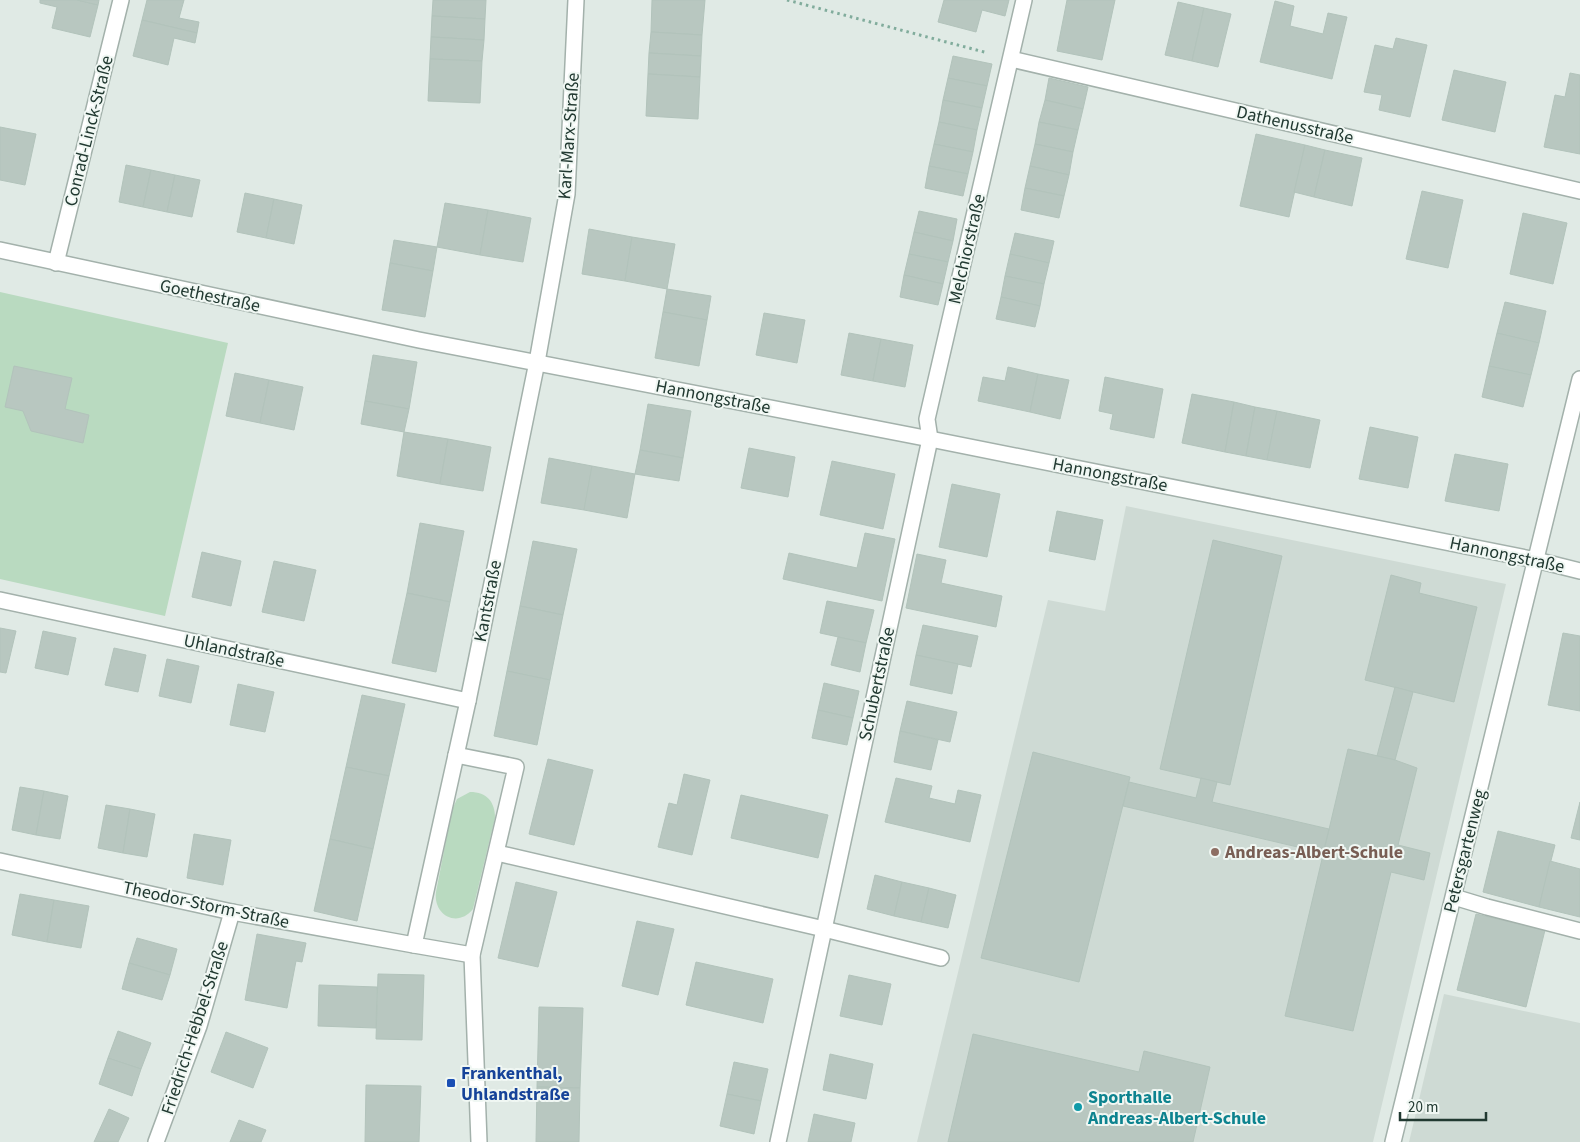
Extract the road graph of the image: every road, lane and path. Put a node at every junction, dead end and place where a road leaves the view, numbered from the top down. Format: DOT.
graph roads {
  1 [pos="121,0"];
  2 [pos="576,0"];
  3 [pos="787,0"];
  4 [pos="1024,0"];
  5 [pos="1011,59"];
  6 [pos="1580,191"];
  7 [pos="0,250"];
  8 [pos="56,263"];
  9 [pos="537,362"];
  10 [pos="1580,379"];
  11 [pos="930,439"];
  12 [pos="1536,560"];
  13 [pos="1580,570"];
  14 [pos="0,600"];
  15 [pos="468,701"];
  16 [pos="456,755"];
  17 [pos="497,853"];
  18 [pos="0,860"];
  19 [pos="1454,896"];
  20 [pos="232,912"];
  21 [pos="824,929"];
  22 [pos="1580,931"];
  23 [pos="414,945"];
  24 [pos="472,955"];
  25 [pos="941,958"];
  26 [pos="156,1142"];
  27 [pos="479,1142"];
  28 [pos="778,1142"];
  29 [pos="1393,1142"];
  1 -- 8 [label="street, Conrad-Linck-Straße"];
  2 -- 9 [label="street, Karl-Marx-Straße"];
  3 -- 5 [label="path"];
  4 -- 5 [label="street, Melchiorstraße"];
  5 -- 6 [label="street, Dathenusstraße"];
  5 -- 11 [label="street, Melchiorstraße"];
  7 -- 8 [label="street, Goethestraße"];
  8 -- 9 [label="street, Goethestraße"];
  9 -- 11 [label="street, Hannongstraße"];
  9 -- 15 [label="street, Kantstraße"];
  10 -- 12 [label="street, Petersgartenweg"];
  11 -- 12 [label="street, Hannongstraße"];
  11 -- 21 [label="street, Schubertstraße"];
  12 -- 13 [label="street, Hannongstraße"];
  12 -- 19 [label="street, Petersgartenweg"];
  14 -- 15 [label="street, Uhlandstraße"];
  15 -- 16 [label="street, Kantstraße"];
  16 -- 17 [label="street"];
  16 -- 23 [label="street, Kantstraße"];
  17 -- 21 [label="street"];
  17 -- 24 [label="street"];
  18 -- 20 [label="street, Theodor-Storm-Straße"];
  19 -- 22 [label="street"];
  19 -- 29 [label="street, Petersgartenweg"];
  20 -- 23 [label="street, Theodor-Storm-Straße"];
  20 -- 26 [label="street, Friedrich-Hebbel-Straße"];
  21 -- 25 [label="street"];
  21 -- 28 [label="street, Schubertstraße"];
  23 -- 24 [label="street"];
  24 -- 27 [label="street"];
}
